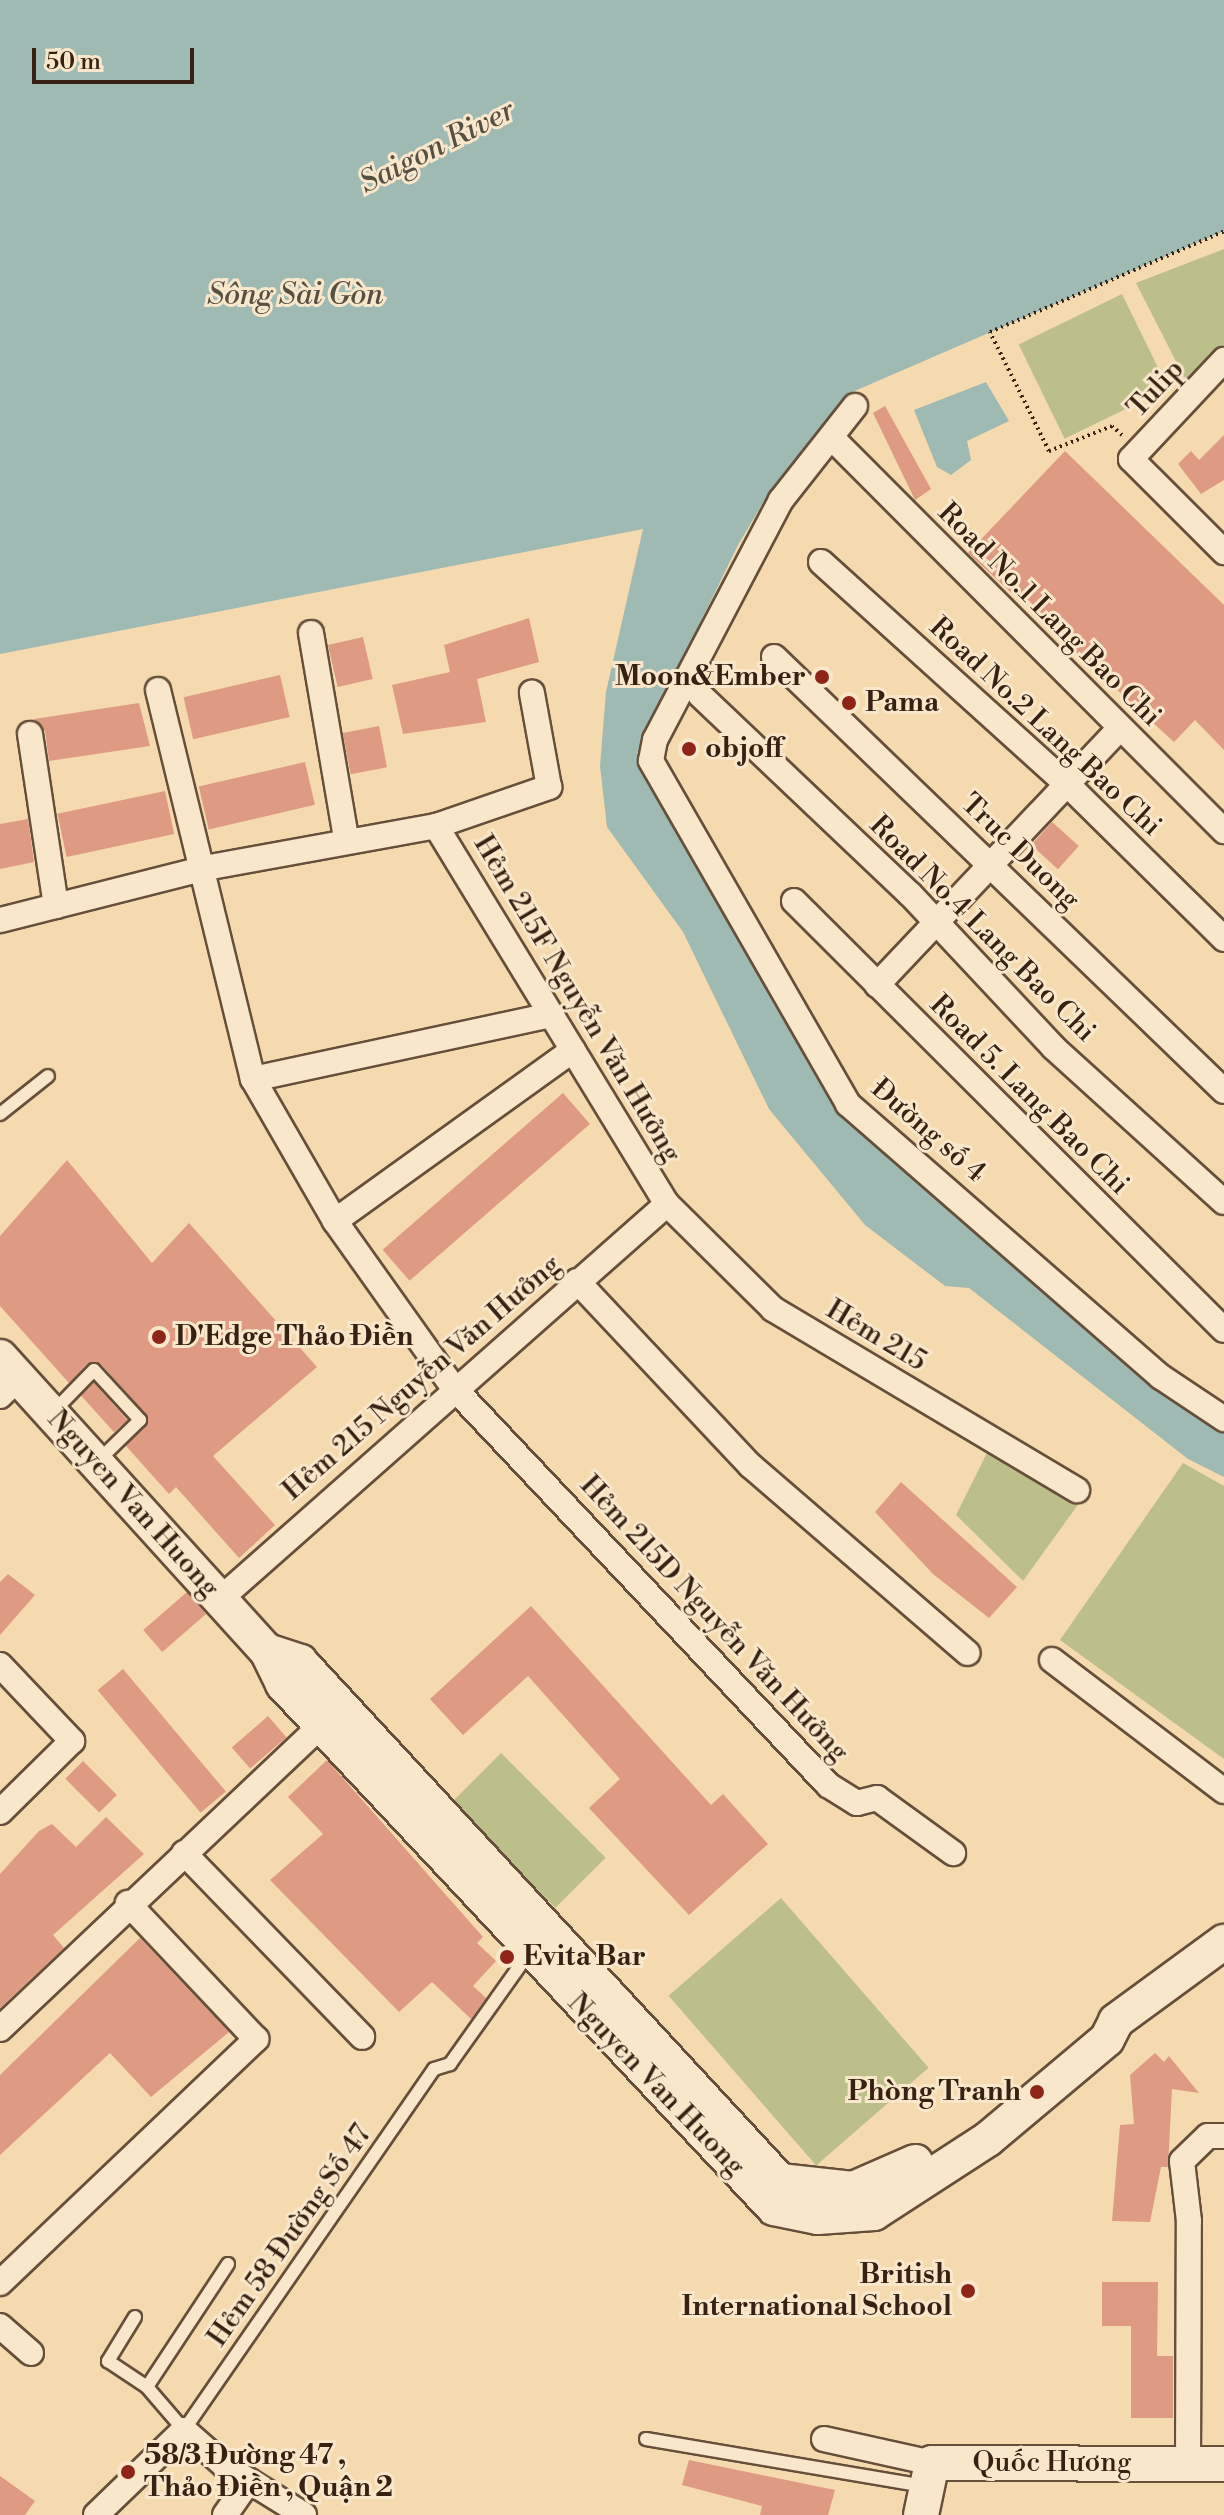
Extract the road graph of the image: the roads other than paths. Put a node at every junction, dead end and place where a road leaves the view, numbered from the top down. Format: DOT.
graph roads {
  1 [pos="1224,360"];
  2 [pos="855,406"];
  3 [pos="833,439"];
  4 [pos="1224,552"];
  5 [pos="821,562"];
  6 [pos="311,633"];
  7 [pos="774,657"];
  8 [pos="691,684"];
  9 [pos="158,690"];
  10 [pos="532,693"];
  11 [pos="1119,729"];
  12 [pos="30,734"];
  13 [pos="1066,783"];
  14 [pos="436,826"];
  15 [pos="1224,831"];
  16 [pos="346,838"];
  17 [pos="989,863"];
  18 [pos="205,868"];
  19 [pos="794,901"];
  20 [pos="56,906"];
  21 [pos="0,920"];
  22 [pos="934,921"];
  23 [pos="1224,939"];
  24 [pos="877,985"];
  25 [pos="552,1015"];
  26 [pos="573,1050"];
  27 [pos="48,1076"];
  28 [pos="253,1079"];
  29 [pos="1224,1091"];
  30 [pos="0,1114"];
  31 [pos="1224,1202"];
  32 [pos="667,1204"];
  33 [pos="335,1221"];
  34 [pos="577,1281"];
  35 [pos="1220,1318"];
  36 [pos="6,1377"];
  37 [pos="453,1387"];
  38 [pos="52,1414"];
  39 [pos="1224,1419"];
  40 [pos="97,1463"];
  41 [pos="1077,1490"];
  42 [pos="219,1600"];
  43 [pos="267,1651"];
  44 [pos="968,1653"];
  45 [pos="1052,1660"];
  46 [pos="0,1665"];
  47 [pos="322,1724"];
  48 [pos="1224,1791"];
  49 [pos="419,1810"];
  50 [pos="0,1812"];
  51 [pos="184,1853"];
  52 [pos="953,1853"];
  53 [pos="128,1903"];
  54 [pos="1224,1942"];
  55 [pos="529,1953"];
  56 [pos="1116,2021"];
  57 [pos="0,2029"];
  58 [pos="362,2037"];
  59 [pos="1224,2136"];
  60 [pos="228,2264"];
  61 [pos="0,2283"];
  62 [pos="135,2317"];
  63 [pos="0,2326"];
  64 [pos="31,2353"];
  65 [pos="147,2387"];
  66 [pos="184,2430"];
  67 [pos="646,2439"];
  68 [pos="824,2439"];
  69 [pos="1188,2464"];
  70 [pos="1224,2464"];
  71 [pos="249,2481"];
  72 [pos="927,2488"];
  73 [pos="96,2515"];
  74 [pos="225,2515"];
  75 [pos="304,2515"];
  1 -- 4 [label="street, Tulip"];
  2 -- 3 [label="street"];
  3 -- 8 [label="street"];
  3 -- 11 [label="street, Road No.1 Lang Bao Chi"];
  5 -- 13 [label="street, Road No.2 Lang Bao Chi"];
  6 -- 16 [label="street"];
  7 -- 17 [label="street, Truc Duong"];
  8 -- 22 [label="street, Road No.4 Lang Bao Chi"];
  8 -- 39 [label="street, Đường số 4"];
  9 -- 18 [label="street, Hẻm 215D Nguyễn Văn Hưởng"];
  10 -- 14 [label="street"];
  11 -- 13 [label="street"];
  11 -- 15 [label="street, Road No.1 Lang Bao Chi"];
  12 -- 20 [label="street"];
  13 -- 17 [label="street"];
  13 -- 23 [label="street, Road No.2 Lang Bao Chi"];
  14 -- 16 [label="street"];
  14 -- 25 [label="street, Hẻm 215F Nguyễn Văn Hưởng"];
  16 -- 18 [label="street"];
  17 -- 22 [label="street"];
  17 -- 29 [label="street, Truc Duong"];
  18 -- 20 [label="street"];
  18 -- 28 [label="street, Hẻm 215D Nguyễn Văn Hưởng"];
  19 -- 24 [label="street, Road 5. Lang Bao Chi"];
  20 -- 21 [label="street"];
  22 -- 24 [label="street"];
  22 -- 31 [label="street, Road No.4 Lang Bao Chi"];
  24 -- 35 [label="street, Road 5. Lang Bao Chi"];
  25 -- 26 [label="street, Hẻm 215F Nguyễn Văn Hưởng"];
  25 -- 28 [label="street"];
  26 -- 32 [label="street, Hẻm 215F Nguyễn Văn Hưởng"];
  26 -- 33 [label="street"];
  27 -- 30 [label="lane"];
  28 -- 33 [label="street, Hẻm 215D Nguyễn Văn Hưởng"];
  32 -- 34 [label="street, Hẻm 215 Nguyễn Văn Hưởng"];
  32 -- 41 [label="street, Hẻm 215"];
  33 -- 37 [label="street, Hẻm 215D Nguyễn Văn Hưởng"];
  34 -- 37 [label="street, Hẻm 215 Nguyễn Văn Hưởng"];
  34 -- 44 [label="street"];
  36 -- 38 [label="main road, Nguyen Van Huong"];
  37 -- 42 [label="street, Hẻm 215 Nguyễn Văn Hưởng"];
  37 -- 52 [label="street, Hẻm 215D Nguyễn Văn Hưởng"];
  38 -- 40 [label="main road, Nguyen Van Huong"];
  38 -- 40 [label="lane"];
  40 -- 42 [label="main road, Nguyen Van Huong"];
  42 -- 43 [label="main road, Nguyen Van Huong"];
  43 -- 47 [label="main road, Nguyen Van Huong"];
  43 -- 49 [label="main road, Nguyen Van Huong"];
  45 -- 48 [label="street"];
  46 -- 50 [label="street"];
  47 -- 49 [label="main road, Nguyen Van Huong"];
  47 -- 51 [label="street"];
  49 -- 55 [label="main road, Nguyen Van Huong"];
  49 -- 56 [label="main road, Nguyen Van Huong"];
  51 -- 53 [label="street"];
  51 -- 58 [label="street"];
  53 -- 57 [label="street"];
  53 -- 61 [label="street"];
  54 -- 56 [label="main road, Nguyen Van Huong"];
  55 -- 56 [label="main road, Nguyen Van Huong"];
  55 -- 66 [label="lane, Hẻm 58 Đường Số 47"];
  59 -- 69 [label="street"];
  60 -- 65 [label="lane"];
  62 -- 65 [label="lane"];
  63 -- 64 [label="street"];
  65 -- 66 [label="lane"];
  66 -- 71 [label="street"];
  66 -- 73 [label="street"];
  67 -- 72 [label="lane"];
  68 -- 72 [label="street"];
  69 -- 70 [label="main road, Quốc Hương"];
  69 -- 72 [label="main road, Quốc Hương"];
  71 -- 74 [label="street"];
  71 -- 75 [label="street"];
}
